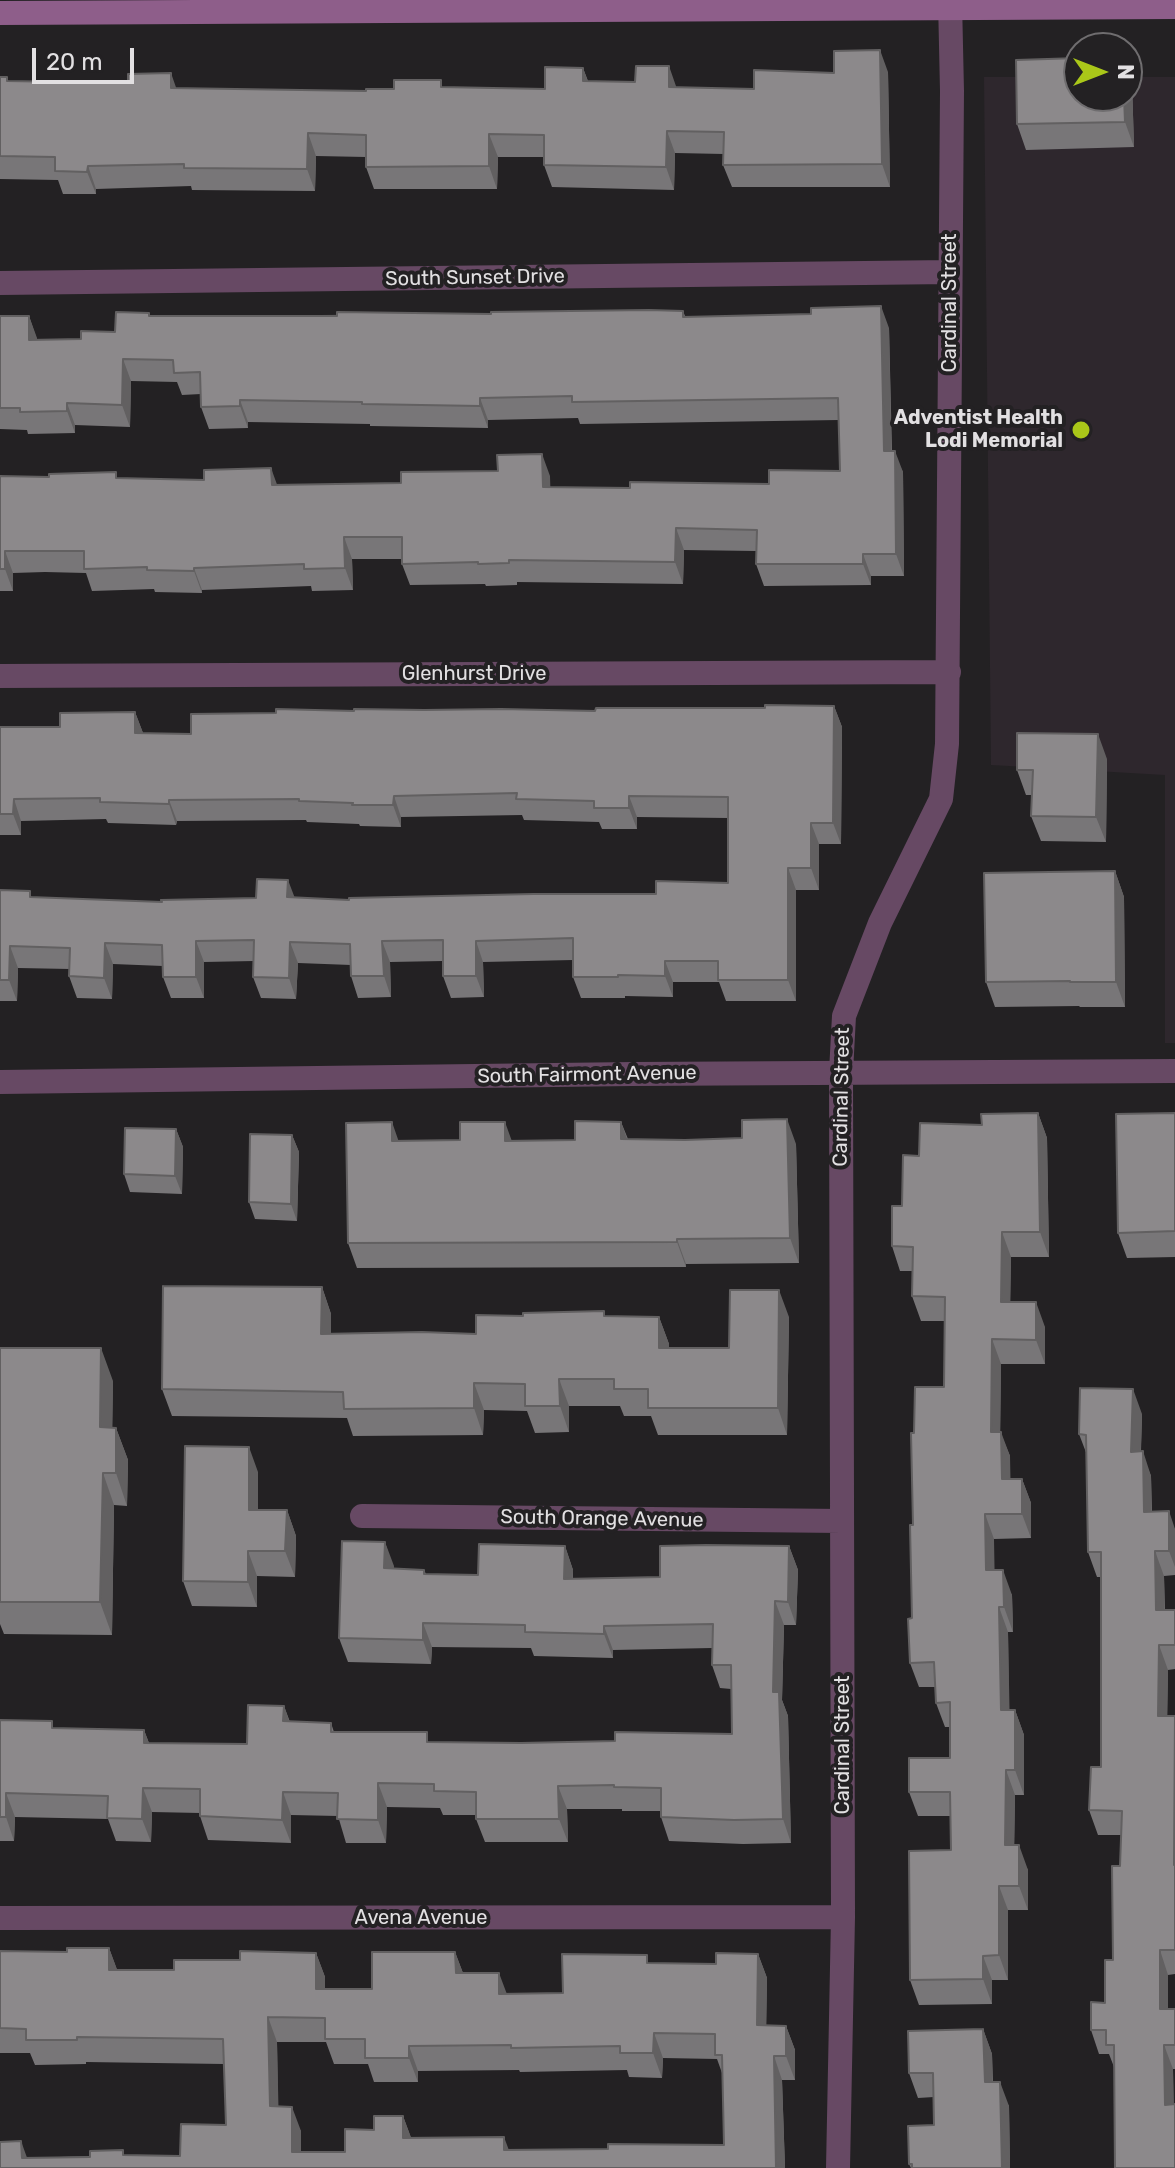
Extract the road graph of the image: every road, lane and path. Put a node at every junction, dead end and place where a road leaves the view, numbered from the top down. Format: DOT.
graph roads {
  1 [pos="950,4"];
  2 [pos="1175,7"];
  3 [pos="0,13"];
  4 [pos="950,272"];
  5 [pos="0,283"];
  6 [pos="949,672"];
  7 [pos="0,676"];
  8 [pos="1175,1071"];
  9 [pos="841,1072"];
  10 [pos="0,1082"];
  11 [pos="362,1516"];
  12 [pos="842,1521"];
  13 [pos="843,1917"];
  14 [pos="0,1918"];
  15 [pos="838,2168"];
  1 -- 2 [label="main road"];
  1 -- 3 [label="main road"];
  1 -- 4 [label="street, Cardinal Street"];
  4 -- 5 [label="street, South Sunset Drive"];
  4 -- 6 [label="street, Cardinal Street"];
  6 -- 7 [label="street, Glenhurst Drive"];
  6 -- 9 [label="street, Cardinal Street"];
  8 -- 9 [label="street, South Fairmont Avenue"];
  9 -- 10 [label="street, South Fairmont Avenue"];
  9 -- 12 [label="street, Cardinal Street"];
  11 -- 12 [label="street, South Orange Avenue"];
  12 -- 13 [label="street, Cardinal Street"];
  13 -- 14 [label="street, Avena Avenue"];
  13 -- 15 [label="street, Cardinal Street"];
}
